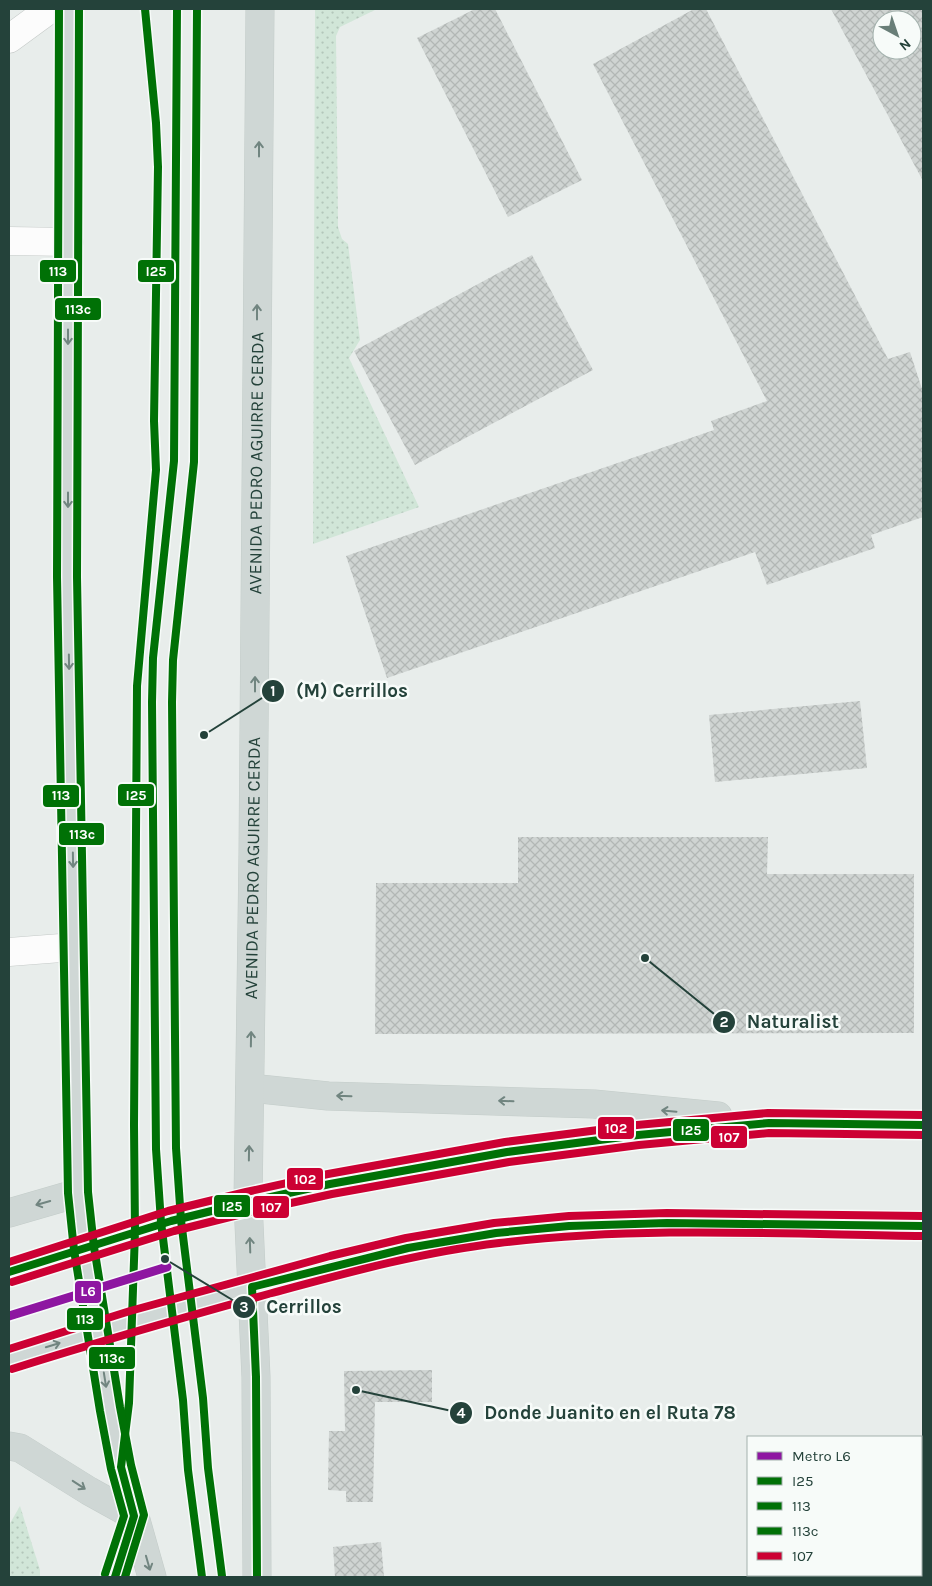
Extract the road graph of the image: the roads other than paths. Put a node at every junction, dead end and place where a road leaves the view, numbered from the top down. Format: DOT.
graph roads {
  1 [pos="50,9"];
  2 [pos="69,9"];
  3 [pos="260,9"];
  4 [pos="9,39"];
  5 [pos="9,240"];
  6 [pos="69,242"];
  7 [pos="74,947"];
  8 [pos="9,952"];
  9 [pos="250,1088"];
  10 [pos="769,1123"];
  11 [pos="923,1125"];
  12 [pos="78,1193"];
  13 [pos="248,1202"];
  14 [pos="9,1213"];
  15 [pos="923,1226"];
  16 [pos="84,1248"];
  17 [pos="9,1272"];
  18 [pos="252,1288"];
  19 [pos="97,1332"];
  20 [pos="9,1359"];
  21 [pos="9,1446"];
  22 [pos="134,1516"];
  23 [pos="115,1577"];
  24 [pos="152,1577"];
  25 [pos="257,1577"];
  1 -- 4 [label="street"];
  2 -- 6 [label="main road"];
  9 -- 3 [label="main road, AVENIDA PEDRO AGUIRRE CERDA, one-way"];
  5 -- 6 [label="street"];
  6 -- 7 [label="main road, one-way"];
  7 -- 8 [label="street"];
  7 -- 12 [label="main road"];
  10 -- 9 [label="main road, one-way"];
  13 -- 9 [label="main road, AVENIDA PEDRO AGUIRRE CERDA, one-way"];
  10 -- 11 [label="main road"];
  10 -- 13 [label="main road"];
  12 -- 14 [label="main road, one-way"];
  12 -- 16 [label="main road"];
  13 -- 16 [label="main road"];
  18 -- 13 [label="main road, AVENIDA PEDRO AGUIRRE CERDA, one-way"];
  15 -- 18 [label="main road"];
  16 -- 17 [label="main road"];
  16 -- 19 [label="main road"];
  18 -- 19 [label="main road"];
  18 -- 25 [label="main road, AVENIDA PEDRO AGUIRRE CERDA"];
  20 -- 19 [label="main road, one-way"];
  19 -- 22 [label="main road, one-way"];
  21 -- 22 [label="main road, one-way"];
  22 -- 23 [label="street"];
  22 -- 24 [label="main road, one-way"];
}
